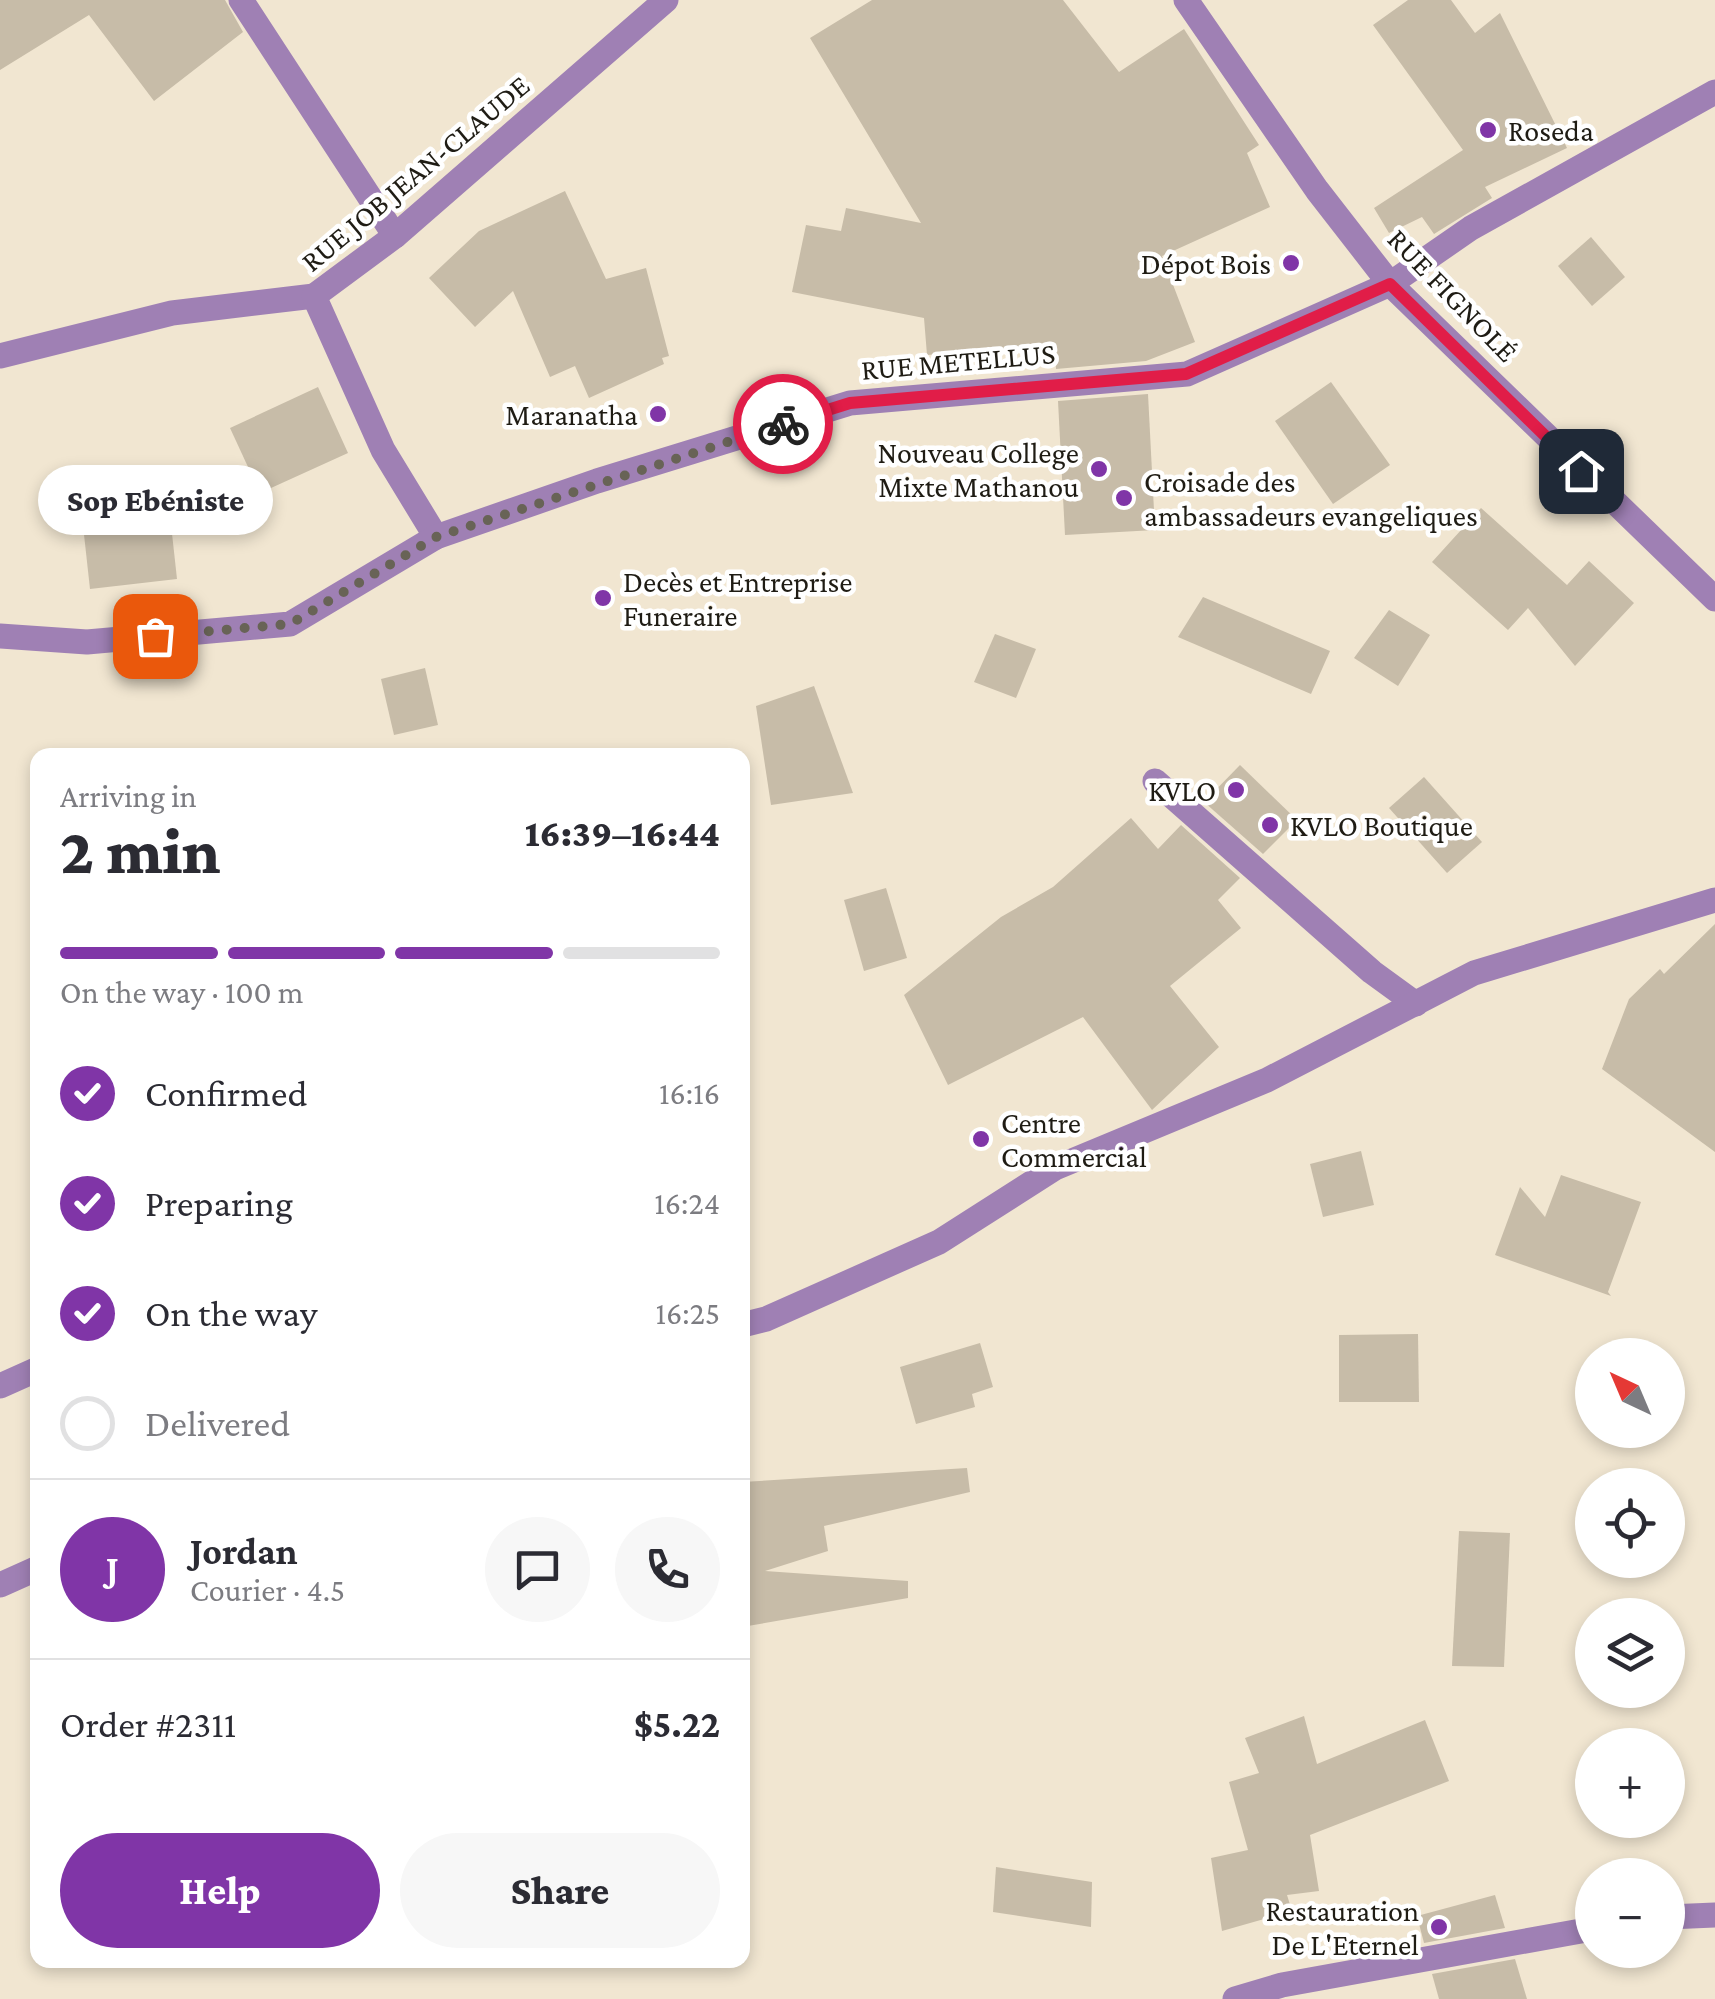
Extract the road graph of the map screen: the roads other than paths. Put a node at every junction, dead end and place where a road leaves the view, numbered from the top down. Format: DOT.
graph roads {
  1 [pos="241,0"];
  2 [pos="666,0"];
  3 [pos="1186,0"];
  4 [pos="1715,92"];
  5 [pos="395,236"];
  6 [pos="1390,284"];
  7 [pos="314,296"];
  8 [pos="0,356"];
  9 [pos="436,537"];
  10 [pos="1715,600"];
  11 [pos="0,636"];
  12 [pos="1155,781"];
  13 [pos="1715,900"];
  14 [pos="1416,1004"];
  15 [pos="750,1323"];
  16 [pos="30,1373"];
  17 [pos="0,1386"];
  18 [pos="30,1572"];
  19 [pos="0,1585"];
  20 [pos="1715,1916"];
  21 [pos="1685,1917"];
  22 [pos="1575,1932"];
  23 [pos="1234,1999"];
  1 -- 5 [label="street"];
  2 -- 5 [label="street, RUE JOB JEAN-CLAUDE"];
  3 -- 6 [label="street, RUE FIGNOLÉ"];
  4 -- 6 [label="street, RUE METELLUS"];
  5 -- 7 [label="street, RUE JOB JEAN-CLAUDE"];
  6 -- 9 [label="street, RUE METELLUS"];
  6 -- 10 [label="street, RUE FIGNOLÉ"];
  7 -- 8 [label="street"];
  7 -- 9 [label="street, RUE JOB JEAN-CLAUDE"];
  9 -- 11 [label="street, RUE METELLUS"];
  12 -- 14 [label="street"];
  13 -- 14 [label="street"];
  14 -- 15 [label="street"];
  16 -- 17 [label="street"];
  18 -- 19 [label="street"];
  20 -- 21 [label="street"];
  22 -- 23 [label="street"];
}
